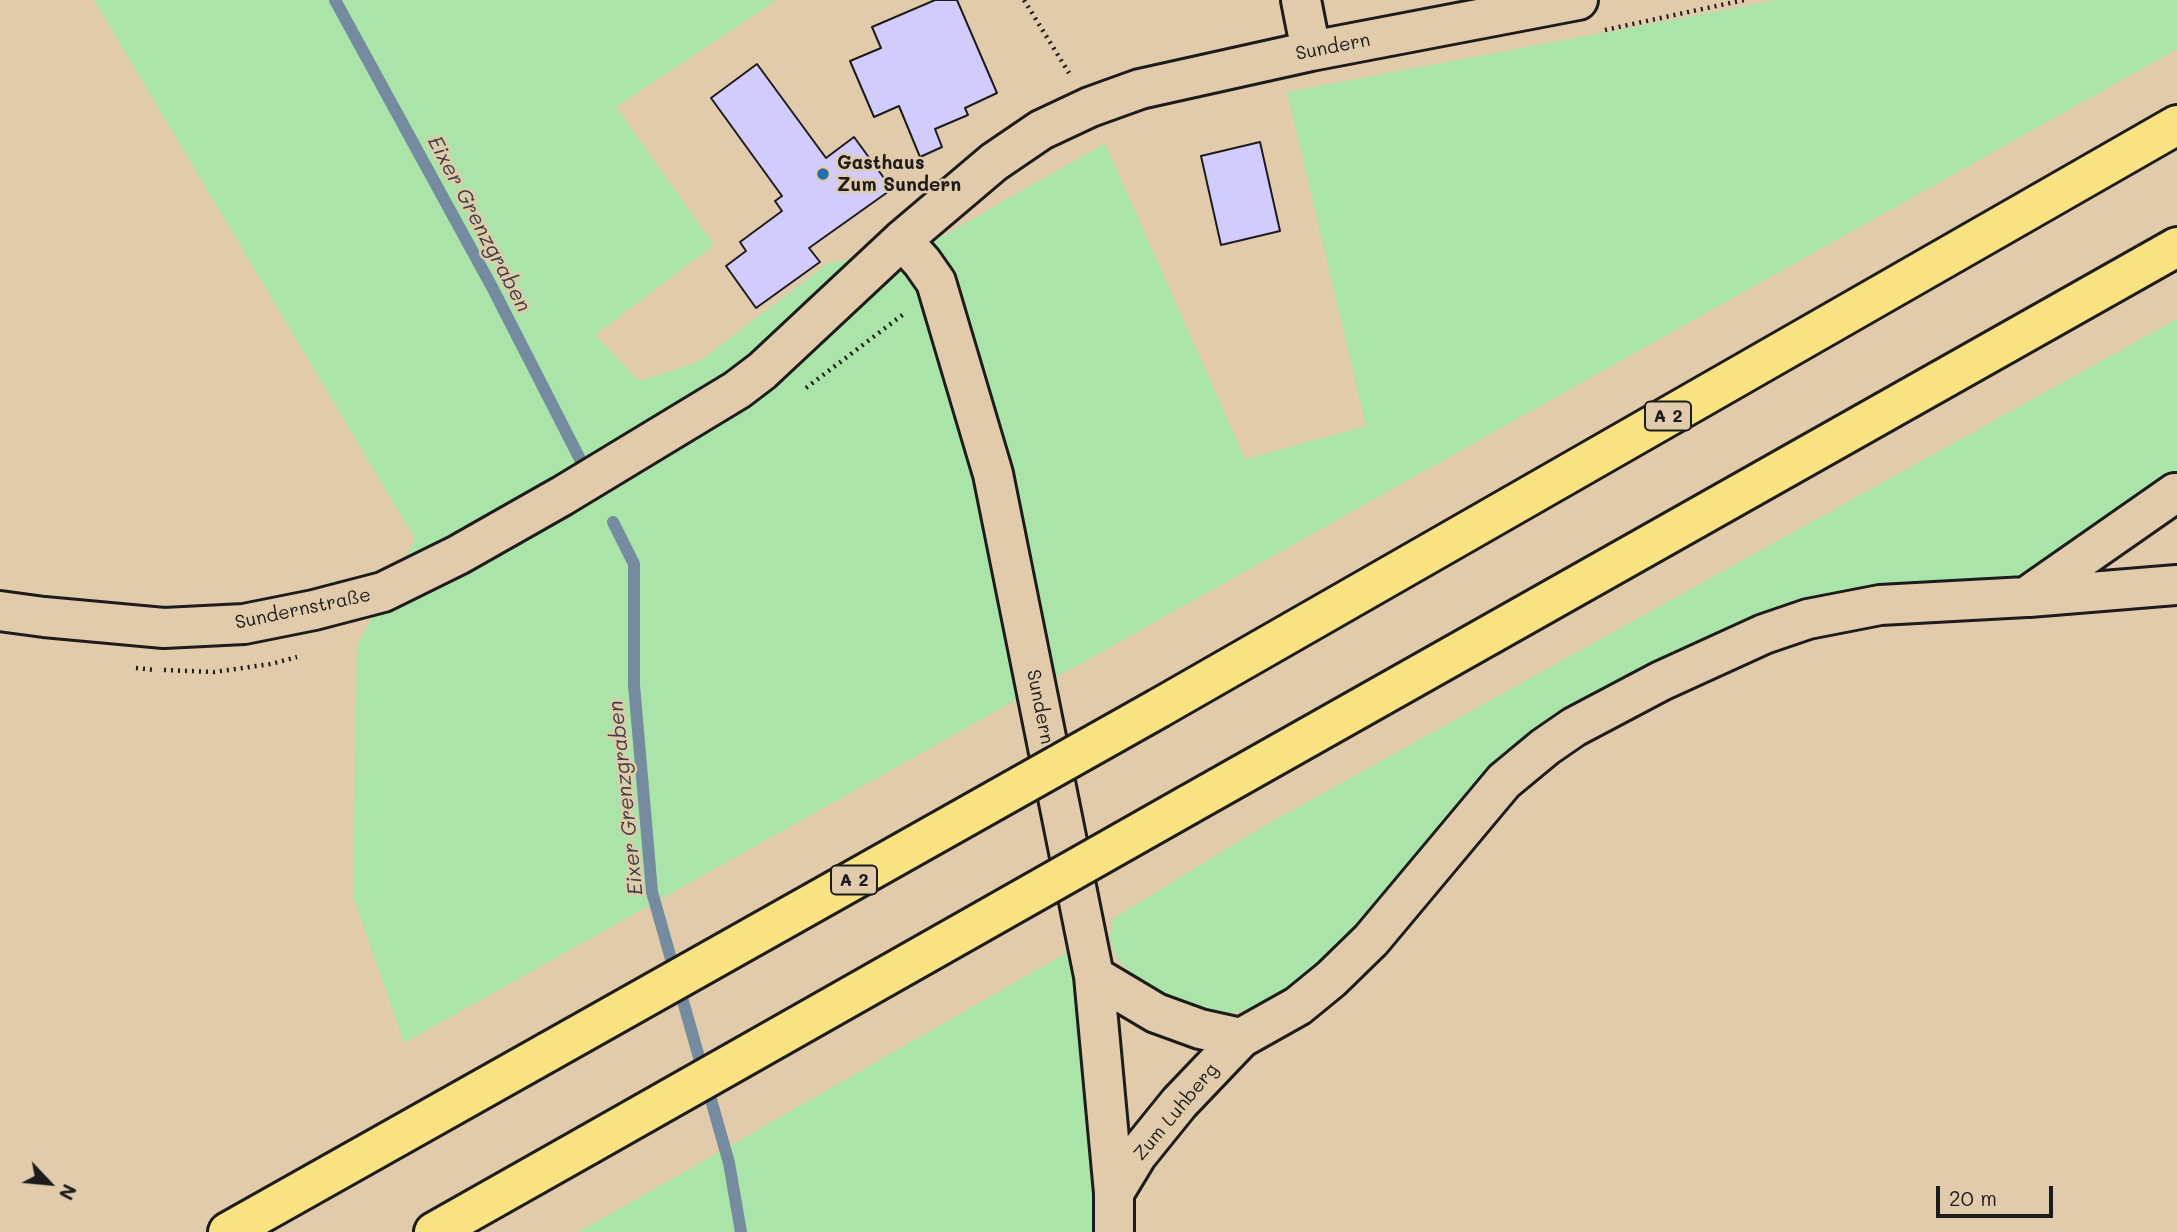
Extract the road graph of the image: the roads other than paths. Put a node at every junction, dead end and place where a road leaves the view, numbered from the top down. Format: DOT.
graph roads {
  1 [pos="1301,0"];
  2 [pos="1588,16"];
  3 [pos="1311,51"];
  4 [pos="2177,125"];
  5 [pos="902,240"];
  6 [pos="2177,247"];
  7 [pos="615,464"];
  8 [pos="2177,495"];
  9 [pos="2177,585"];
  10 [pos="2026,597"];
  11 [pos="0,611"];
  12 [pos="1094,976"];
  13 [pos="1241,1038"];
  14 [pos="1114,1193"];
  15 [pos="228,1232"];
  16 [pos="435,1232"];
  17 [pos="1114,1232"];
  1 -- 3 [label="street"];
  2 -- 3 [label="street, Sundern"];
  3 -- 5 [label="street, Sundern"];
  4 -- 15 [label="highway, A 2, bridge"];
  5 -- 7 [label="street, Sundern"];
  5 -- 12 [label="street, Sundern"];
  6 -- 16 [label="highway, bridge"];
  7 -- 11 [label="street, Sundernstraße"];
  8 -- 10 [label="street"];
  9 -- 10 [label="street, Zum Luhberg"];
  10 -- 13 [label="street, Zum Luhberg"];
  12 -- 13 [label="street"];
  12 -- 14 [label="street, Sundern"];
  13 -- 14 [label="street, Zum Luhberg"];
  14 -- 17 [label="street"];
}
